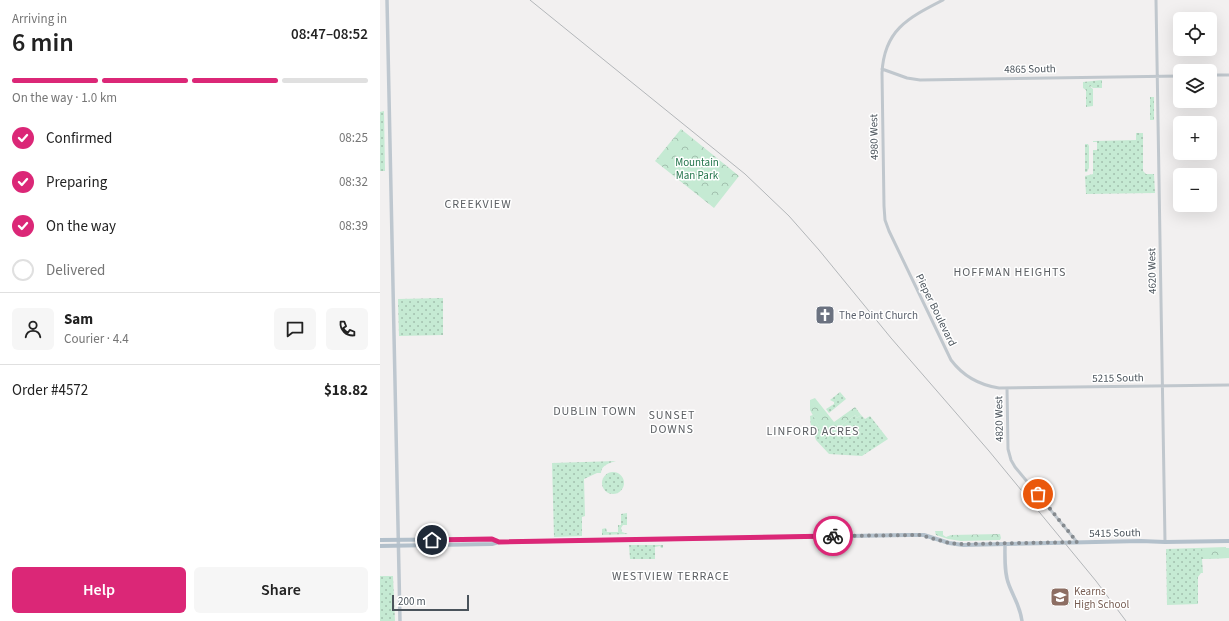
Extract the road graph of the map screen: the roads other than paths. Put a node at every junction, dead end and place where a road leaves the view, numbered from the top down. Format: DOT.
graph roads {
  1 [pos="388,0"];
  2 [pos="943,0"];
  3 [pos="1156,0"];
  4 [pos="882,69"];
  5 [pos="1217,75"];
  6 [pos="1229,75"];
  7 [pos="1158,76"];
  8 [pos="1173,76"];
  9 [pos="884,206"];
  10 [pos="1229,385"];
  11 [pos="1162,386"];
  12 [pos="1007,388"];
  13 [pos="380,540"];
  14 [pos="398,540"];
  15 [pos="1229,541"];
  16 [pos="499,542"];
  17 [pos="1077,542"];
  18 [pos="1165,542"];
  19 [pos="1005,544"];
  20 [pos="380,546"];
  21 [pos="398,546"];
  22 [pos="400,621"];
  23 [pos="1022,621"];
  1 -- 14 [label="main road"];
  2 -- 4 [label="street, 4980 West"];
  3 -- 7 [label="street, 4620 West"];
  4 -- 7 [label="street, 4865 South"];
  4 -- 9 [label="street, 4980 West"];
  5 -- 6 [label="street"];
  7 -- 8 [label="street, 4865 South"];
  7 -- 11 [label="street, 4620 West"];
  9 -- 12 [label="street, Pieper Boulevard"];
  10 -- 11 [label="street, 5215 South"];
  11 -- 12 [label="street, 5215 South"];
  11 -- 18 [label="street, 4620 West"];
  12 -- 17 [label="street, 4820 West"];
  13 -- 14 [label="main road"];
  14 -- 16 [label="main road"];
  14 -- 21 [label="main road"];
  15 -- 18 [label="main road, 5415 South"];
  16 -- 19 [label="main road, 5415 South"];
  16 -- 21 [label="main road"];
  17 -- 18 [label="main road, 5415 South"];
  17 -- 19 [label="main road, 5415 South"];
  19 -- 23 [label="main road"];
  20 -- 21 [label="main road"];
  21 -- 22 [label="main road"];
}
